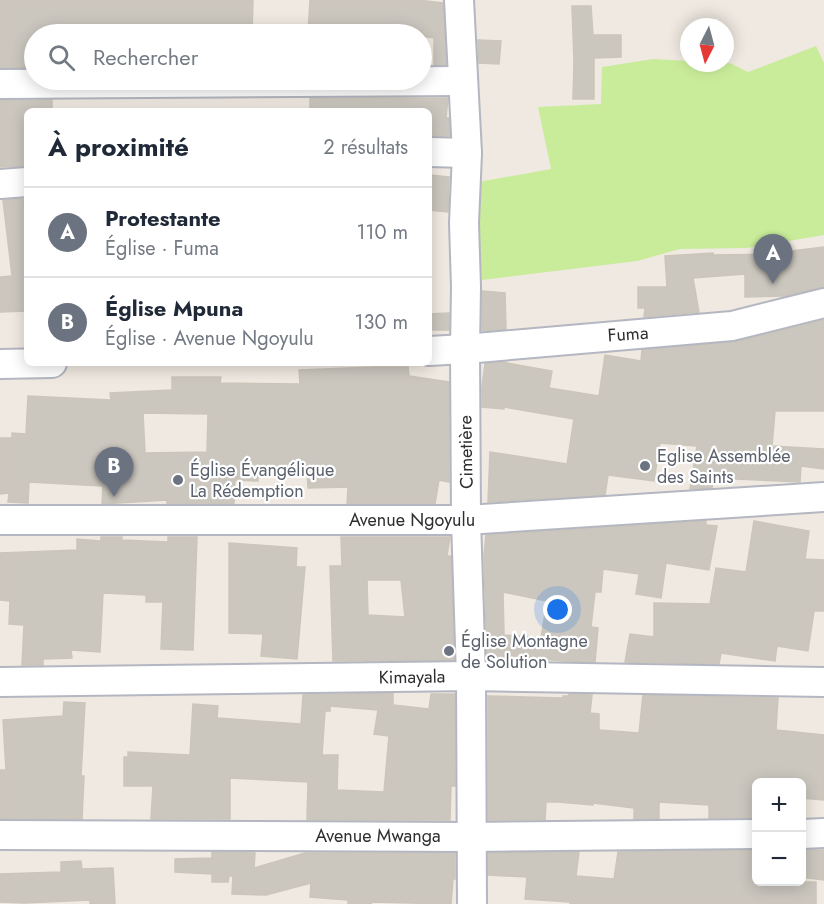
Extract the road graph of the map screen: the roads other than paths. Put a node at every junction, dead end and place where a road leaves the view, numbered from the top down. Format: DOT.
graph roads {
  1 [pos="459,0"];
  2 [pos="432,81"];
  3 [pos="462,81"];
  4 [pos="0,84"];
  5 [pos="24,84"];
  6 [pos="432,152"];
  7 [pos="467,153"];
  8 [pos="24,182"];
  9 [pos="0,184"];
  10 [pos="824,303"];
  11 [pos="465,349"];
  12 [pos="432,351"];
  13 [pos="0,364"];
  14 [pos="24,364"];
  15 [pos="824,497"];
  16 [pos="0,520"];
  17 [pos="466,520"];
  18 [pos="471,676"];
  19 [pos="0,682"];
  20 [pos="824,682"];
  21 [pos="824,833"];
  22 [pos="752,834"];
  23 [pos="806,834"];
  24 [pos="0,835"];
  25 [pos="471,837"];
  26 [pos="472,904"];
  1 -- 3 [label="street, Cimetière"];
  2 -- 3 [label="street"];
  3 -- 7 [label="street, Cimetière"];
  4 -- 5 [label="street"];
  6 -- 7 [label="street"];
  7 -- 11 [label="street, Cimetière"];
  8 -- 9 [label="street"];
  10 -- 11 [label="street, Fuma"];
  11 -- 12 [label="street, Fuma"];
  11 -- 17 [label="street, Cimetière"];
  13 -- 14 [label="street"];
  15 -- 17 [label="street, Avenue Ngoyulu"];
  16 -- 17 [label="street, Avenue Ngoyulu"];
  17 -- 18 [label="street, Cimetière"];
  18 -- 19 [label="street, Kimayala"];
  18 -- 20 [label="street, Kimayala"];
  18 -- 25 [label="street, Cimetière"];
  21 -- 23 [label="street"];
  22 -- 25 [label="street, Avenue Mwanga"];
  24 -- 25 [label="street, Avenue Mwanga"];
  25 -- 26 [label="street, Cimetière"];
}
